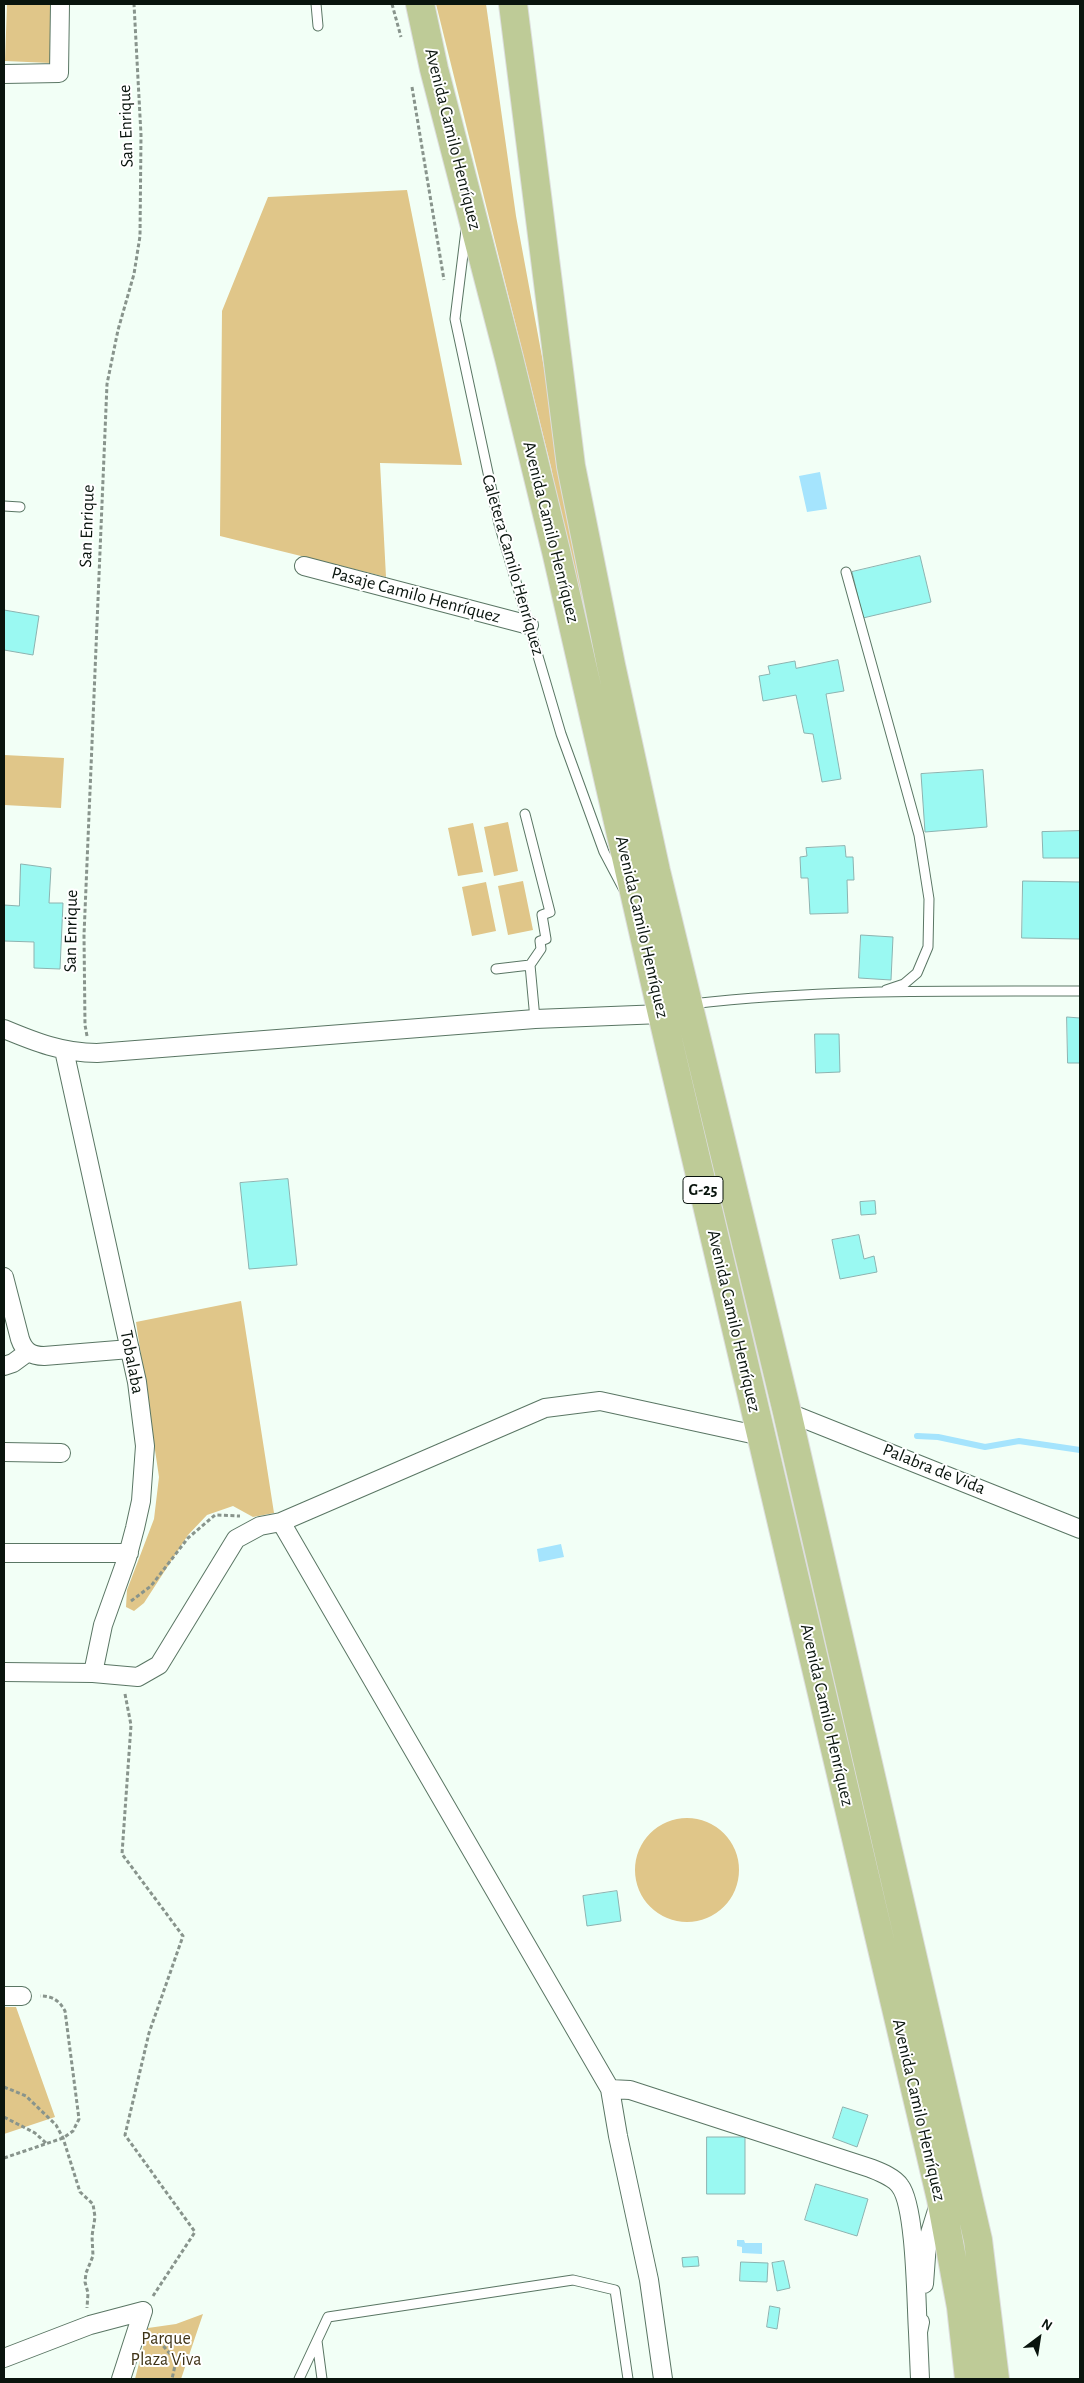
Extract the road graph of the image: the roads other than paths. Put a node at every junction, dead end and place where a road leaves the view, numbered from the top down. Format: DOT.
graph roads {
  1 [pos="60,4"];
  2 [pos="316,4"];
  3 [pos="420,4"];
  4 [pos="513,4"];
  5 [pos="318,26"];
  6 [pos="4,74"];
  7 [pos="469,208"];
  8 [pos="4,506"];
  9 [pos="20,507"];
  10 [pos="304,566"];
  11 [pos="846,572"];
  12 [pos="528,625"];
  13 [pos="525,814"];
  14 [pos="637,906"];
  15 [pos="530,964"];
  16 [pos="496,969"];
  17 [pos="886,990"];
  18 [pos="1080,991"];
  19 [pos="688,1004"];
  20 [pos="662,1014"];
  21 [pos="536,1019"];
  22 [pos="4,1029"];
  23 [pos="64,1050"];
  24 [pos="4,1278"];
  25 [pos="130,1349"];
  26 [pos="28,1352"];
  27 [pos="4,1366"];
  28 [pos="787,1412"];
  29 [pos="761,1436"];
  30 [pos="4,1452"];
  31 [pos="60,1453"];
  32 [pos="281,1522"];
  33 [pos="1080,1529"];
  34 [pos="4,1553"];
  35 [pos="128,1553"];
  36 [pos="4,1672"];
  37 [pos="92,1673"];
  38 [pos="4,1996"];
  39 [pos="22,1996"];
  40 [pos="610,2089"];
  41 [pos="941,2199"];
  42 [pos="918,2332"];
  43 [pos="316,2341"];
  44 [pos="4,2358"];
  45 [pos="121,2379"];
  46 [pos="299,2379"];
  47 [pos="322,2379"];
  48 [pos="628,2379"];
  49 [pos="663,2379"];
  50 [pos="920,2379"];
  51 [pos="969,2379"];
  52 [pos="995,2379"];
  1 -- 6 [label="street"];
  2 -- 5 [label="lane"];
  3 -- 7 [label="main road, Avenida Camilo Henríquez / G-25"];
  4 -- 19 [label="main road, Avenida Camilo Henríquez / G-25"];
  7 -- 12 [label="lane, Caletera Camilo Henríquez"];
  7 -- 14 [label="main road, Avenida Camilo Henríquez / G-25"];
  8 -- 9 [label="lane"];
  10 -- 12 [label="street, Pasaje Camilo Henríquez"];
  11 -- 17 [label="lane"];
  12 -- 14 [label="lane, Caletera Camilo Henríquez"];
  13 -- 15 [label="lane"];
  14 -- 20 [label="main road, Avenida Camilo Henríquez / G-25"];
  15 -- 16 [label="lane"];
  15 -- 21 [label="lane"];
  17 -- 18 [label="lane"];
  17 -- 19 [label="lane"];
  19 -- 28 [label="main road, Avenida Camilo Henríquez / G-25"];
  20 -- 21 [label="street"];
  20 -- 29 [label="main road, Avenida Camilo Henríquez / G-25"];
  21 -- 23 [label="street"];
  22 -- 23 [label="street"];
  23 -- 25 [label="street, Tobalaba"];
  24 -- 26 [label="street"];
  25 -- 26 [label="street"];
  25 -- 35 [label="street, Tobalaba"];
  26 -- 27 [label="street"];
  28 -- 33 [label="street, Palabra de Vida"];
  28 -- 52 [label="main road, Avenida Camilo Henríquez / G-25"];
  29 -- 32 [label="street"];
  29 -- 41 [label="main road, Avenida Camilo Henríquez / G-25"];
  30 -- 31 [label="street"];
  32 -- 37 [label="street"];
  32 -- 40 [label="street"];
  34 -- 35 [label="street"];
  35 -- 37 [label="street, Tobalaba"];
  36 -- 37 [label="street"];
  38 -- 39 [label="street"];
  40 -- 42 [label="street"];
  40 -- 49 [label="street"];
  41 -- 42 [label="street"];
  41 -- 51 [label="main road, Avenida Camilo Henríquez / G-25"];
  42 -- 50 [label="street"];
  43 -- 46 [label="lane"];
  43 -- 47 [label="lane"];
  43 -- 48 [label="lane"];
  44 -- 45 [label="street"];
}
